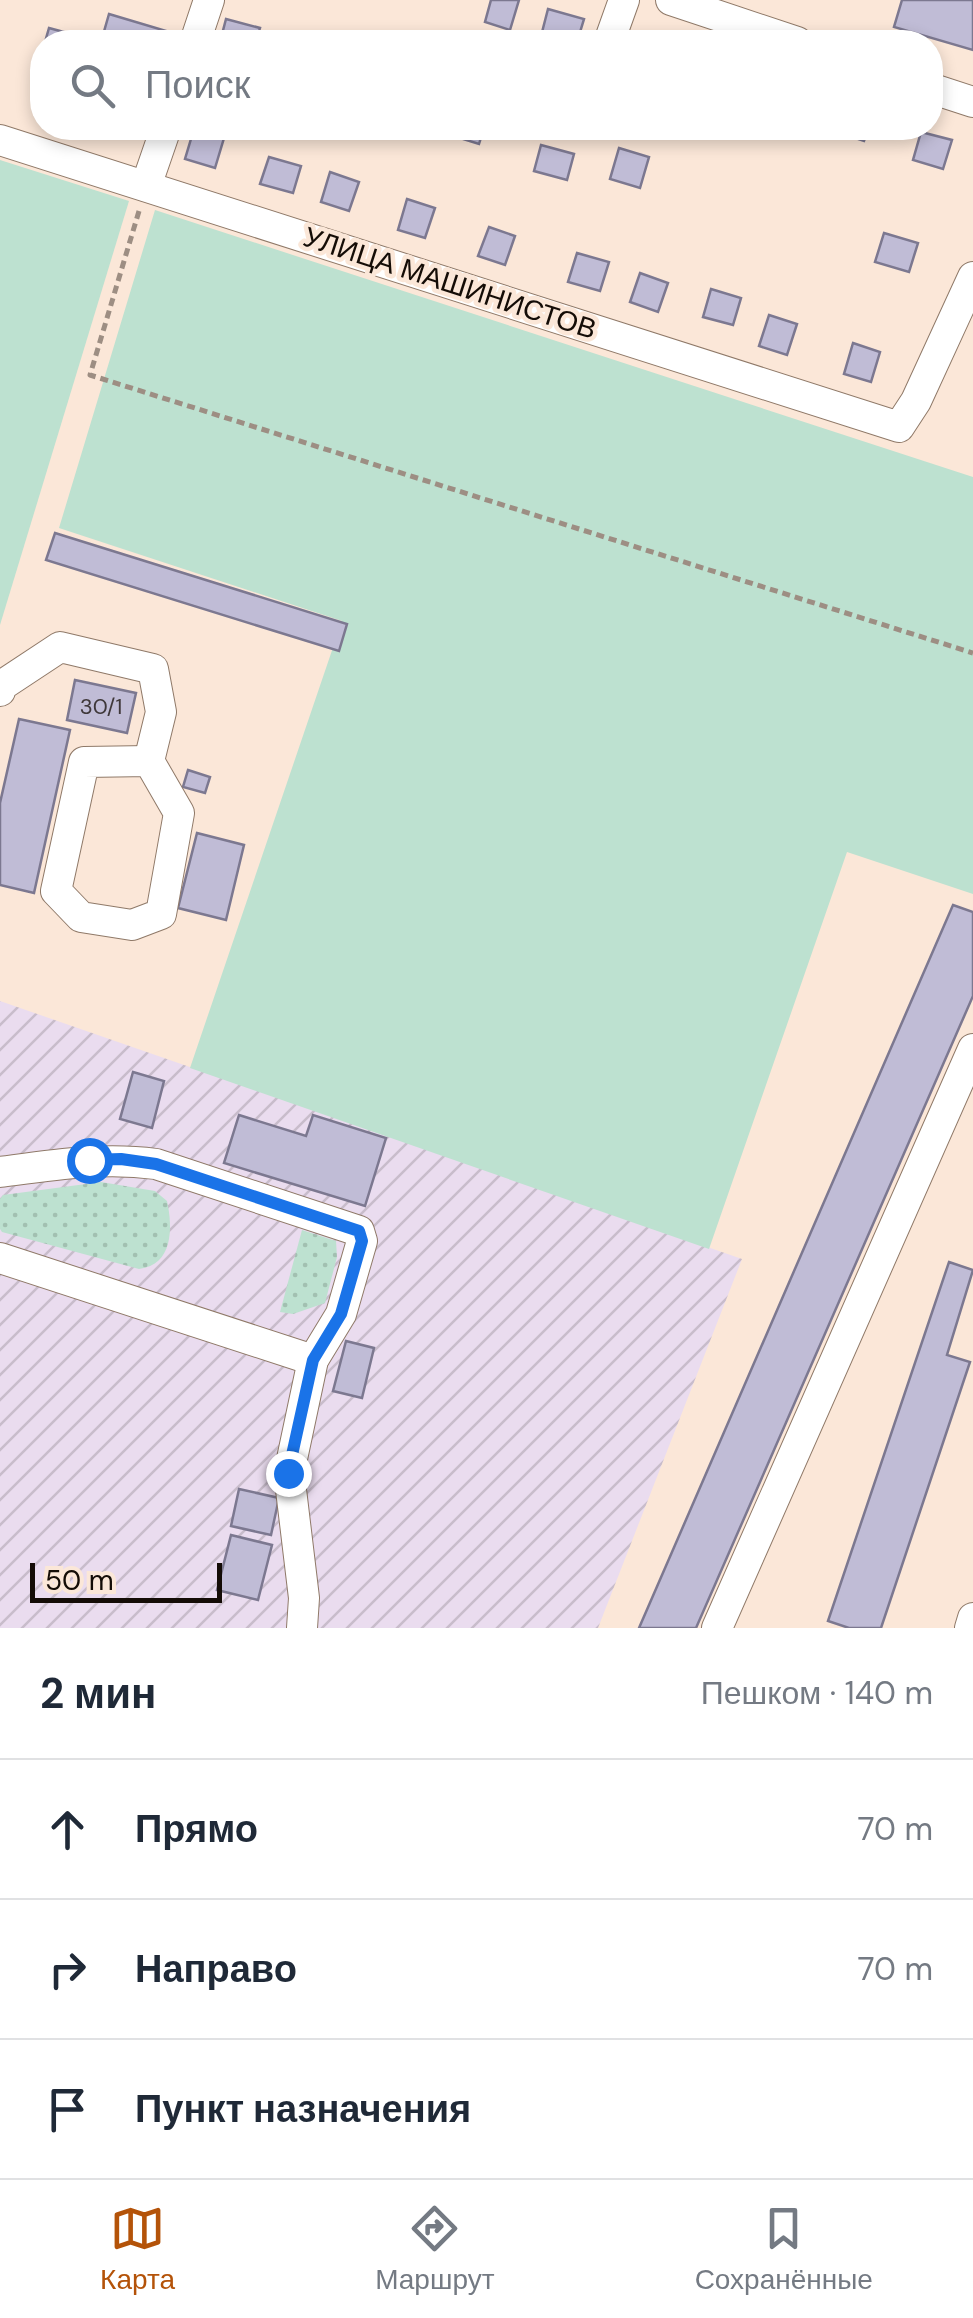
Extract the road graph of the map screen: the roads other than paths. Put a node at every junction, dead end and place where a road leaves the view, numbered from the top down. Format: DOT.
graph roads {
  1 [pos="209,0"];
  2 [pos="624,0"];
  3 [pos="677,1"];
  4 [pos="199,30"];
  5 [pos="613,30"];
  6 [pos="763,30"];
  7 [pos="943,92"];
  8 [pos="973,102"];
  9 [pos="0,140"];
  10 [pos="162,140"];
  11 [pos="146,186"];
  12 [pos="973,276"];
  13 [pos="0,690"];
  14 [pos="149,762"];
  15 [pos="973,1049"];
  16 [pos="0,1172"];
  17 [pos="0,1258"];
  18 [pos="313,1360"];
  19 [pos="973,1618"];
  20 [pos="302,1628"];
  21 [pos="717,1628"];
  22 [pos="970,1628"];
  1 -- 4 [label="street"];
  2 -- 5 [label="street"];
  3 -- 6 [label="street"];
  7 -- 8 [label="street"];
  9 -- 11 [label="street, УЛИЦА МАШИНИСТОВ"];
  10 -- 11 [label="street"];
  11 -- 12 [label="street, УЛИЦА МАШИНИСТОВ"];
  13 -- 14 [label="street"];
  14 -- 14 [label="street"];
  15 -- 21 [label="street"];
  16 -- 18 [label="street"];
  17 -- 18 [label="street"];
  18 -- 20 [label="street"];
  19 -- 22 [label="street"];
}
